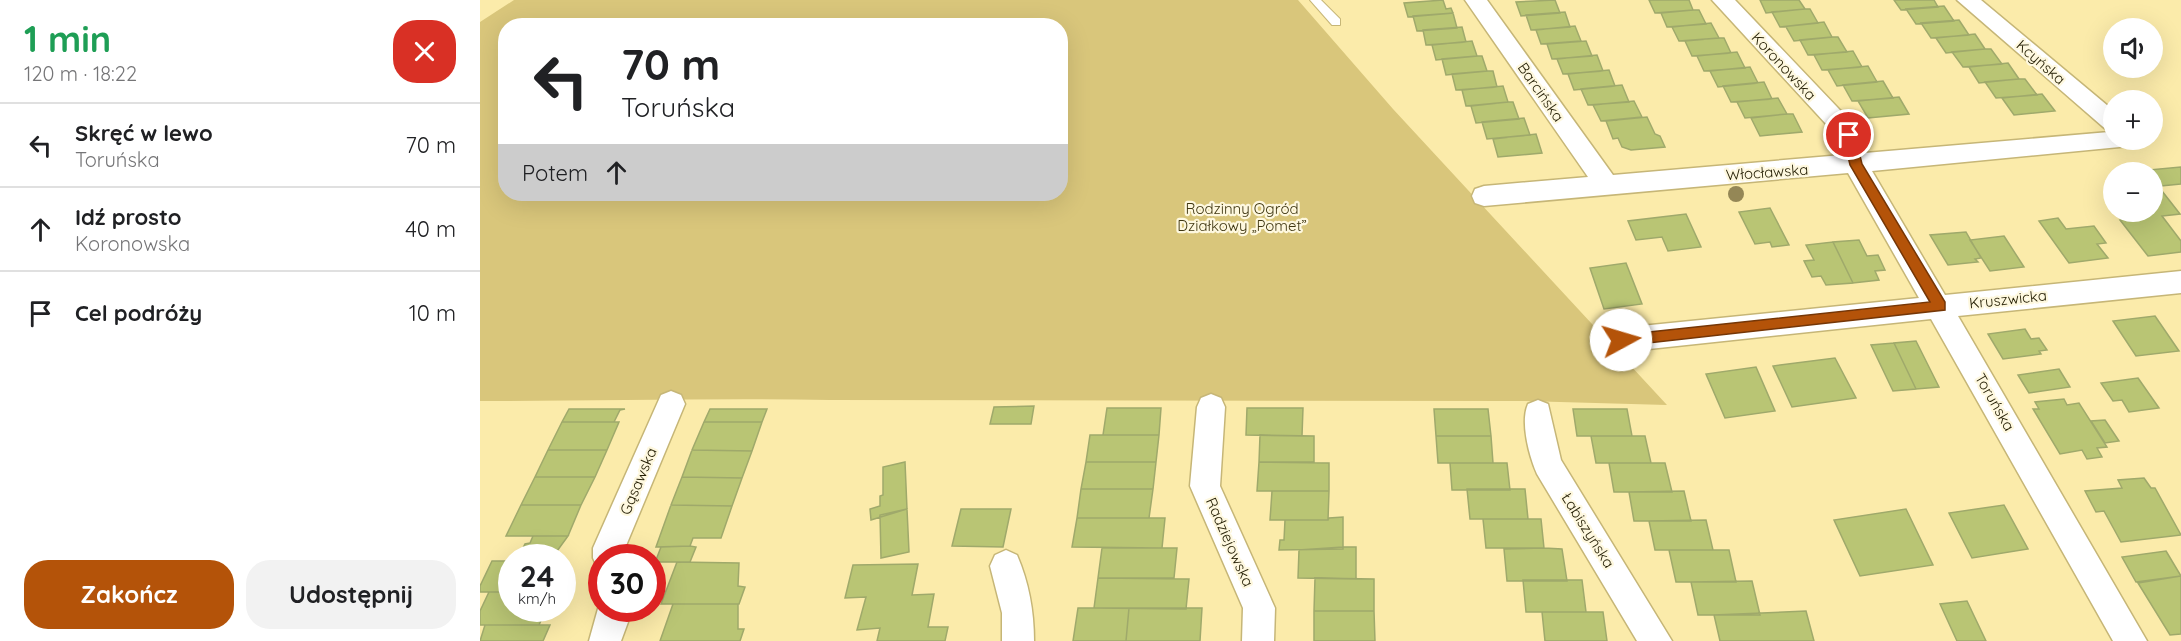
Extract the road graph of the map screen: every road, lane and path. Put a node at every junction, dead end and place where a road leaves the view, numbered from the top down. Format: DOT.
graph roads {
  1 [pos="1315,0"];
  2 [pos="1476,0"];
  3 [pos="1723,0"];
  4 [pos="1968,0"];
  5 [pos="1336,22"];
  6 [pos="2103,116"];
  7 [pos="2103,142"];
  8 [pos="1856,165"];
  9 [pos="1606,184"];
  10 [pos="1484,196"];
  11 [pos="2181,282"];
  12 [pos="1940,306"];
  13 [pos="1621,340"];
  14 [pos="671,404"];
  15 [pos="1211,407"];
  16 [pos="1538,413"];
  17 [pos="611,544"];
  18 [pos="1006,566"];
  19 [pos="612,622"];
  20 [pos="605,641"];
  21 [pos="1018,641"];
  22 [pos="1258,641"];
  23 [pos="1656,641"];
  24 [pos="2132,641"];
  1 -- 5 [label="lane"];
  2 -- 9 [label="street, Barcińska"];
  3 -- 8 [label="street, Koronowska"];
  4 -- 6 [label="street, Kcyńska"];
  7 -- 8 [label="street, Włocławska"];
  8 -- 9 [label="street, Włocławska"];
  8 -- 12 [label="street, Toruńska"];
  9 -- 10 [label="street, Włocławska"];
  11 -- 12 [label="street, Kruszwicka"];
  12 -- 13 [label="street, Kruszwicka"];
  12 -- 24 [label="street, Toruńska"];
  14 -- 17 [label="street, Gąsawska"];
  15 -- 22 [label="street, Radziejowska"];
  16 -- 23 [label="street, Łabiszyńska"];
  18 -- 21 [label="street"];
  19 -- 20 [label="street"];
}
